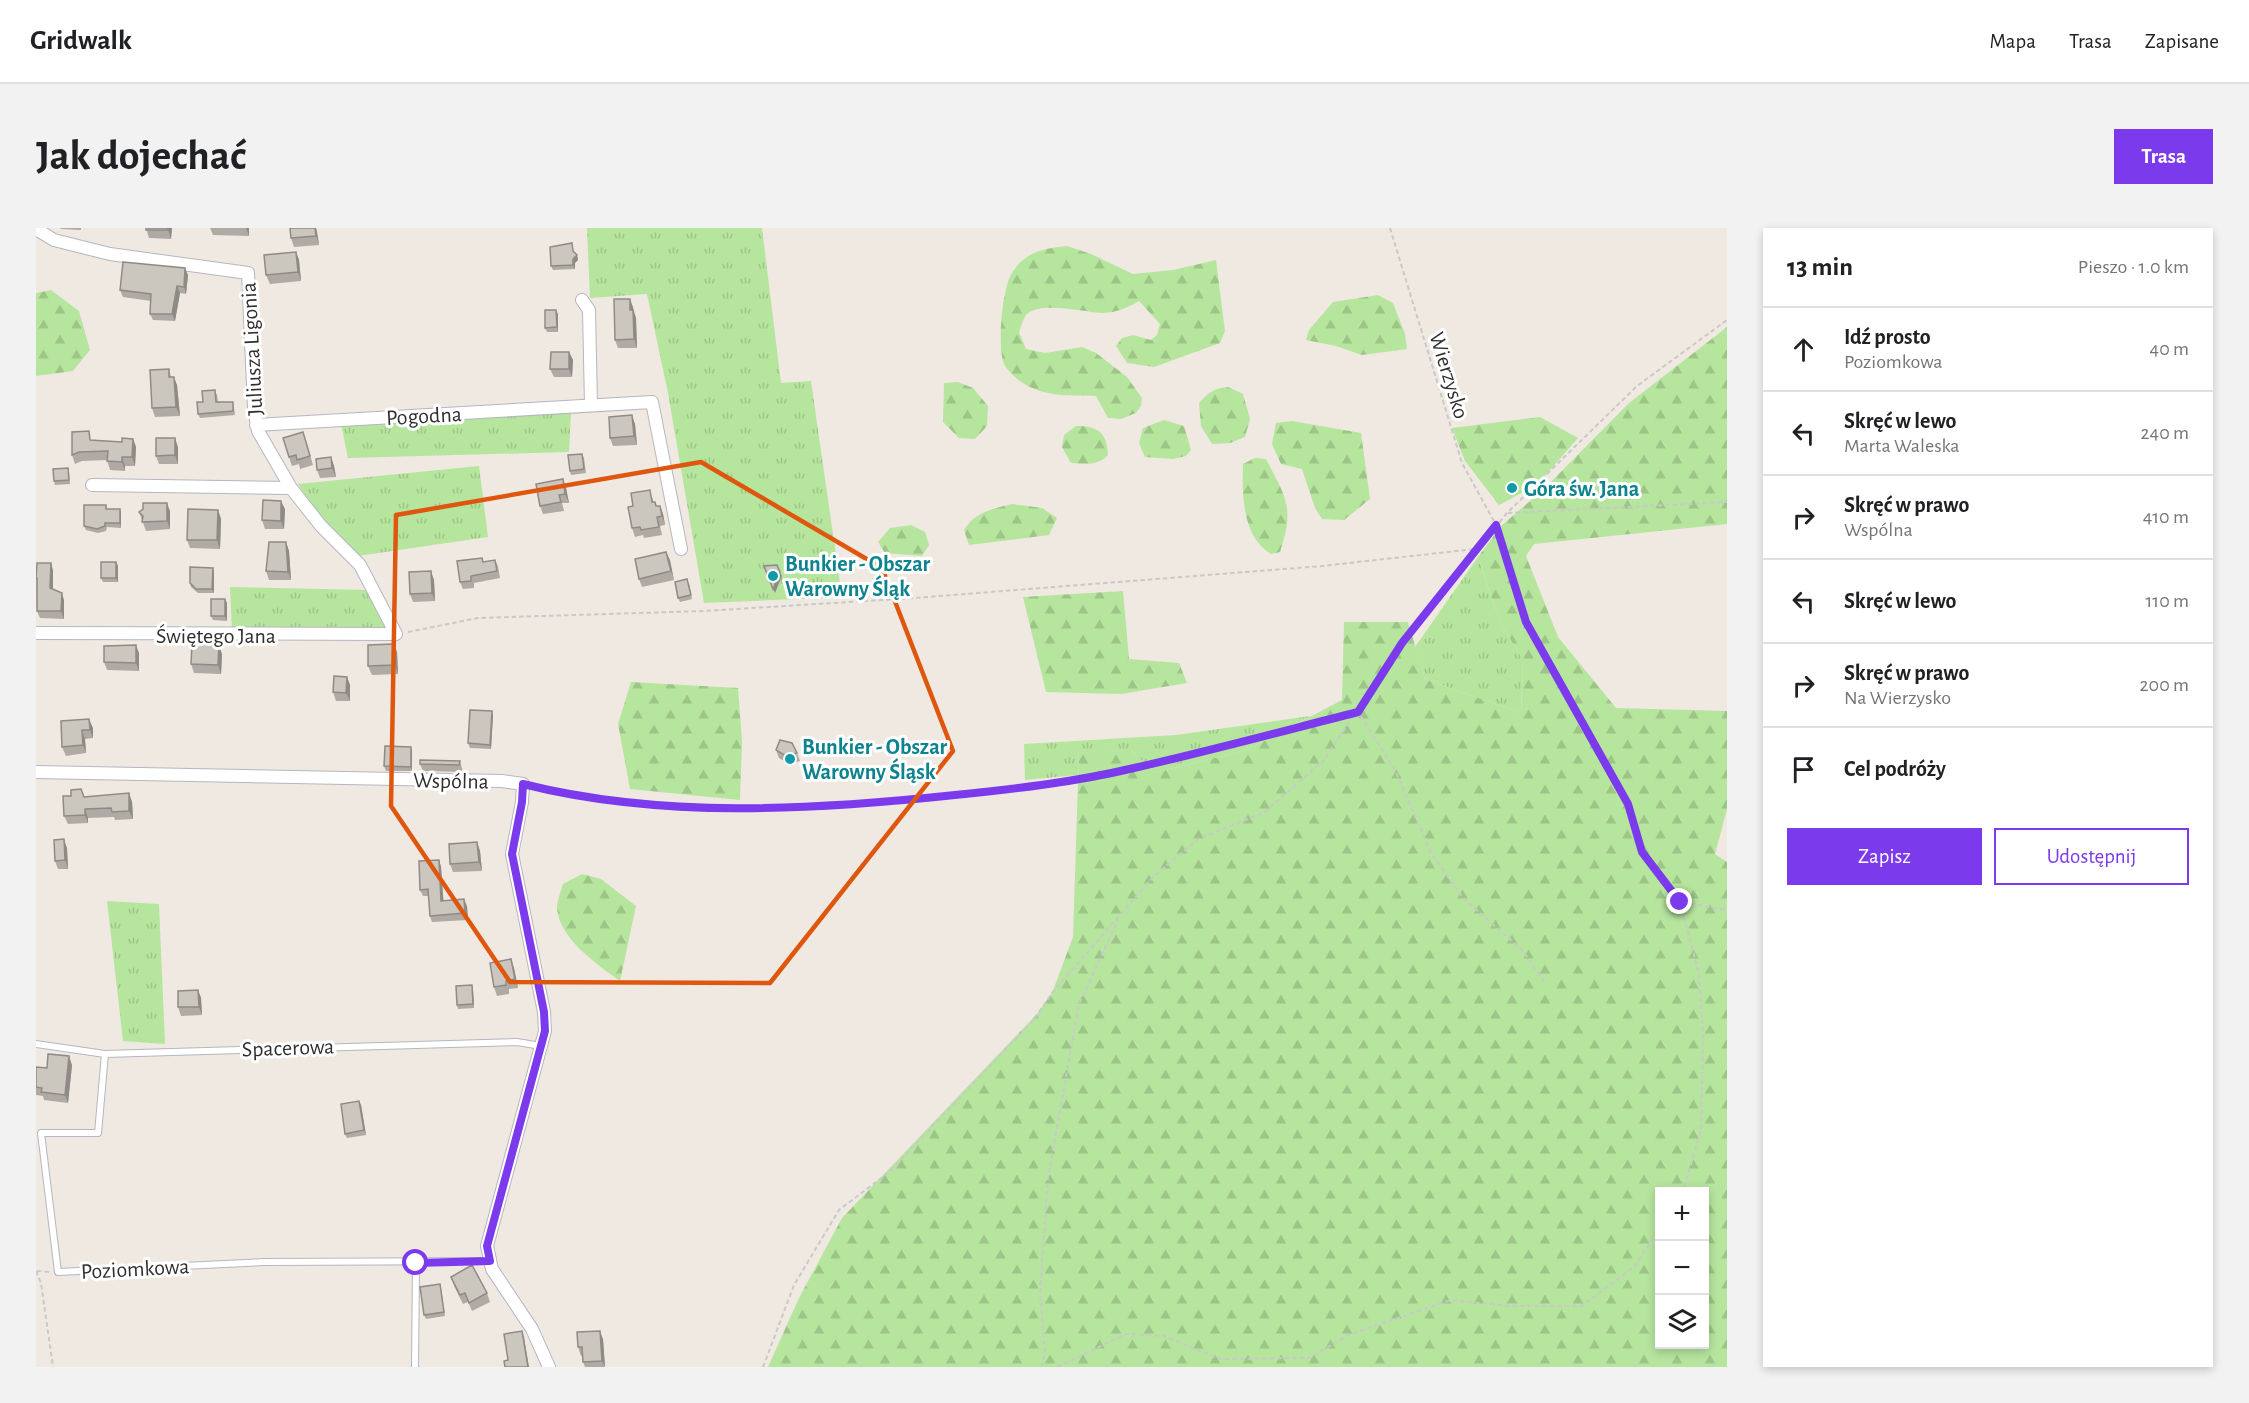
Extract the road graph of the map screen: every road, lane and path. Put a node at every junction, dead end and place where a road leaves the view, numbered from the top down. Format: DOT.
graph roads {
  1 [pos="1390,228"];
  2 [pos="36,229"];
  3 [pos="582,300"];
  4 [pos="1727,320"];
  5 [pos="591,405"];
  6 [pos="256,425"];
  7 [pos="92,485"];
  8 [pos="291,488"];
  9 [pos="1727,502"];
  10 [pos="1507,513"];
  11 [pos="1496,525"];
  12 [pos="681,549"];
  13 [pos="1476,549"];
  14 [pos="36,633"];
  15 [pos="396,634"];
  16 [pos="1358,712"];
  17 [pos="36,772"];
  18 [pos="523,784"];
  19 [pos="1680,902"];
  20 [pos="1727,910"];
  21 [pos="1119,917"];
  22 [pos="1544,981"];
  23 [pos="36,1044"];
  24 [pos="541,1046"];
  25 [pos="105,1053"];
  26 [pos="1684,1187"];
  27 [pos="1655,1234"];
  28 [pos="490,1261"];
  29 [pos="416,1263"];
  30 [pos="36,1271"];
  31 [pos="53,1367"];
  32 [pos="415,1367"];
  33 [pos="549,1367"];
  34 [pos="763,1367"];
  35 [pos="1042,1367"];
  36 [pos="1057,1367"];
  1 -- 11 [label="path, Wierzysko"];
  2 -- 6 [label="street, Juliusza Ligonia"];
  3 -- 5 [label="street"];
  4 -- 10 [label="path"];
  5 -- 6 [label="street, Pogodna"];
  5 -- 12 [label="street, Pogodna"];
  6 -- 8 [label="street, Juliusza Ligonia"];
  7 -- 8 [label="street"];
  8 -- 15 [label="street, Juliusza Ligonia"];
  9 -- 10 [label="path"];
  10 -- 11 [label="path"];
  11 -- 13 [label="path"];
  11 -- 19 [label="path, Wierzysko"];
  13 -- 15 [label="path"];
  13 -- 16 [label="path"];
  14 -- 15 [label="street, Świętego Jana"];
  16 -- 18 [label="path"];
  16 -- 21 [label="path"];
  16 -- 22 [label="path"];
  17 -- 18 [label="street, Wspólna"];
  18 -- 24 [label="street"];
  19 -- 20 [label="path"];
  19 -- 26 [label="path"];
  21 -- 34 [label="path"];
  21 -- 35 [label="path"];
  23 -- 25 [label="lane, Spacerowa"];
  24 -- 25 [label="lane, Spacerowa"];
  24 -- 28 [label="street"];
  25 -- 29 [label="lane, Poziomkowa"];
  27 -- 36 [label="path"];
  28 -- 29 [label="lane, Poziomkowa"];
  28 -- 33 [label="street"];
  29 -- 32 [label="lane"];
  30 -- 31 [label="path"];
}
